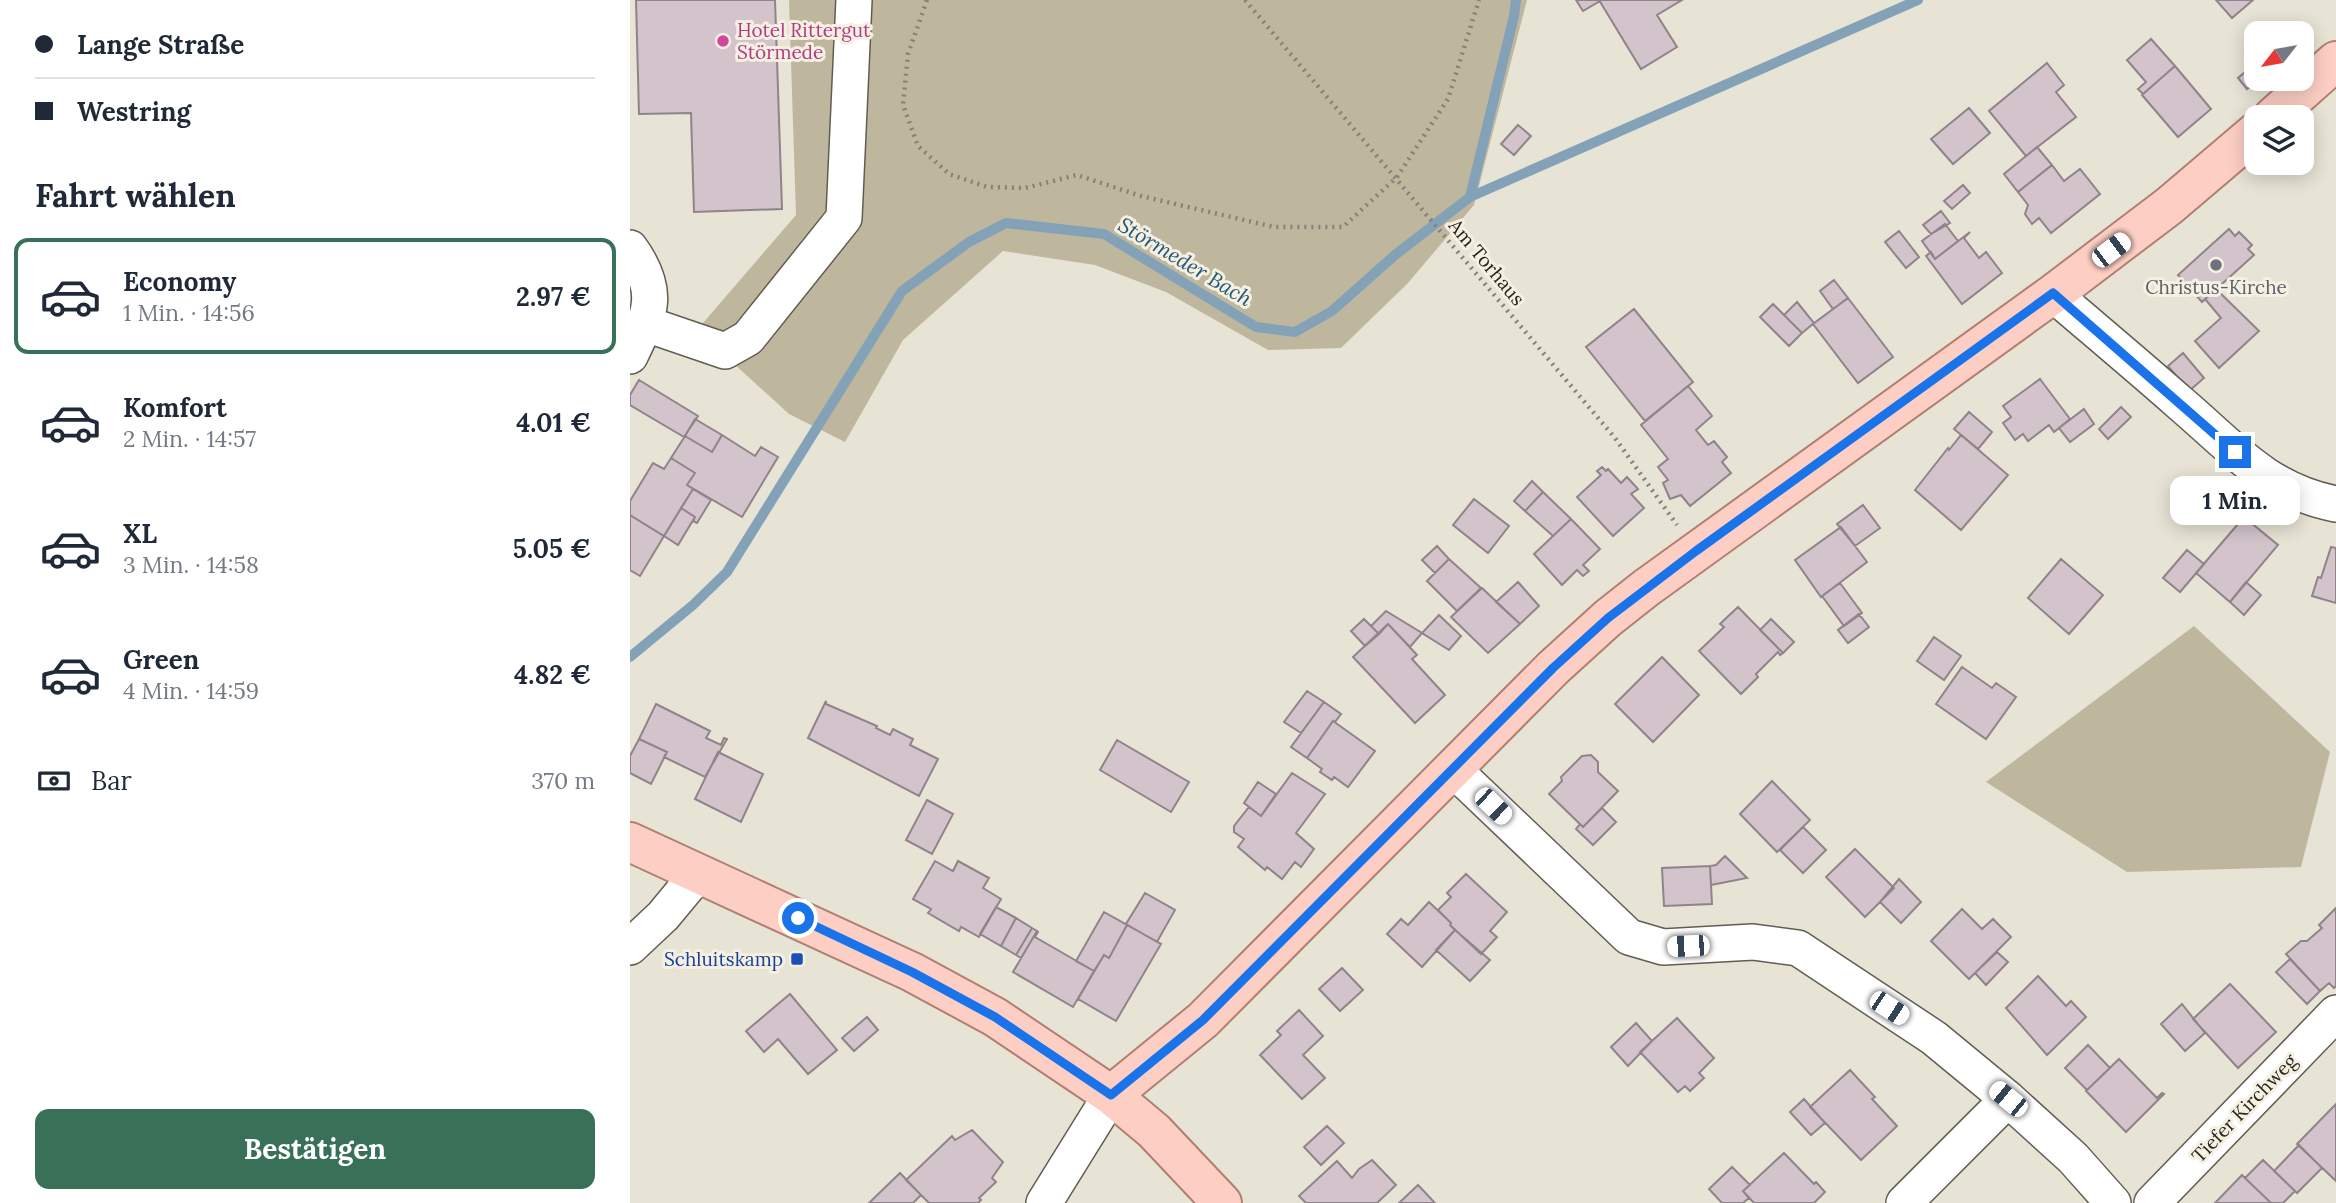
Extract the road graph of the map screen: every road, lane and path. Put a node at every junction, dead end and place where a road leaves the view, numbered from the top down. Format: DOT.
graph roads {
  1 [pos="854,0"];
  2 [pos="927,0"];
  3 [pos="1245,0"];
  4 [pos="1479,0"];
  5 [pos="2336,61"];
  6 [pos="2286,105"];
  7 [pos="2244,142"];
  8 [pos="1397,177"];
  9 [pos="630,248"];
  10 [pos="2053,293"];
  11 [pos="646,324"];
  12 [pos="630,356"];
  13 [pos="2336,504"];
  14 [pos="1696,551"];
  15 [pos="1453,769"];
  16 [pos="630,842"];
  17 [pos="697,874"];
  18 [pos="630,947"];
  19 [pos="2336,1013"];
  20 [pos="1111,1095"];
  21 [pos="2008,1099"];
  22 [pos="1044,1203"];
  23 [pos="1222,1203"];
  24 [pos="1904,1203"];
  25 [pos="2113,1203"];
  26 [pos="2152,1203"];
  1 -- 11 [label="street"];
  2 -- 8 [label="path"];
  3 -- 8 [label="path, Am Torhaus"];
  4 -- 8 [label="path"];
  5 -- 6 [label="main road"];
  7 -- 10 [label="main road"];
  8 -- 14 [label="path, Am Torhaus"];
  9 -- 11 [label="street"];
  10 -- 13 [label="street"];
  10 -- 14 [label="main road"];
  11 -- 12 [label="street"];
  14 -- 15 [label="main road"];
  15 -- 20 [label="main road"];
  15 -- 21 [label="street"];
  16 -- 17 [label="main road"];
  17 -- 18 [label="street"];
  17 -- 20 [label="main road"];
  19 -- 26 [label="street, Tiefer Kirchweg"];
  20 -- 22 [label="street"];
  20 -- 23 [label="main road"];
  21 -- 24 [label="street"];
  21 -- 25 [label="street"];
}
